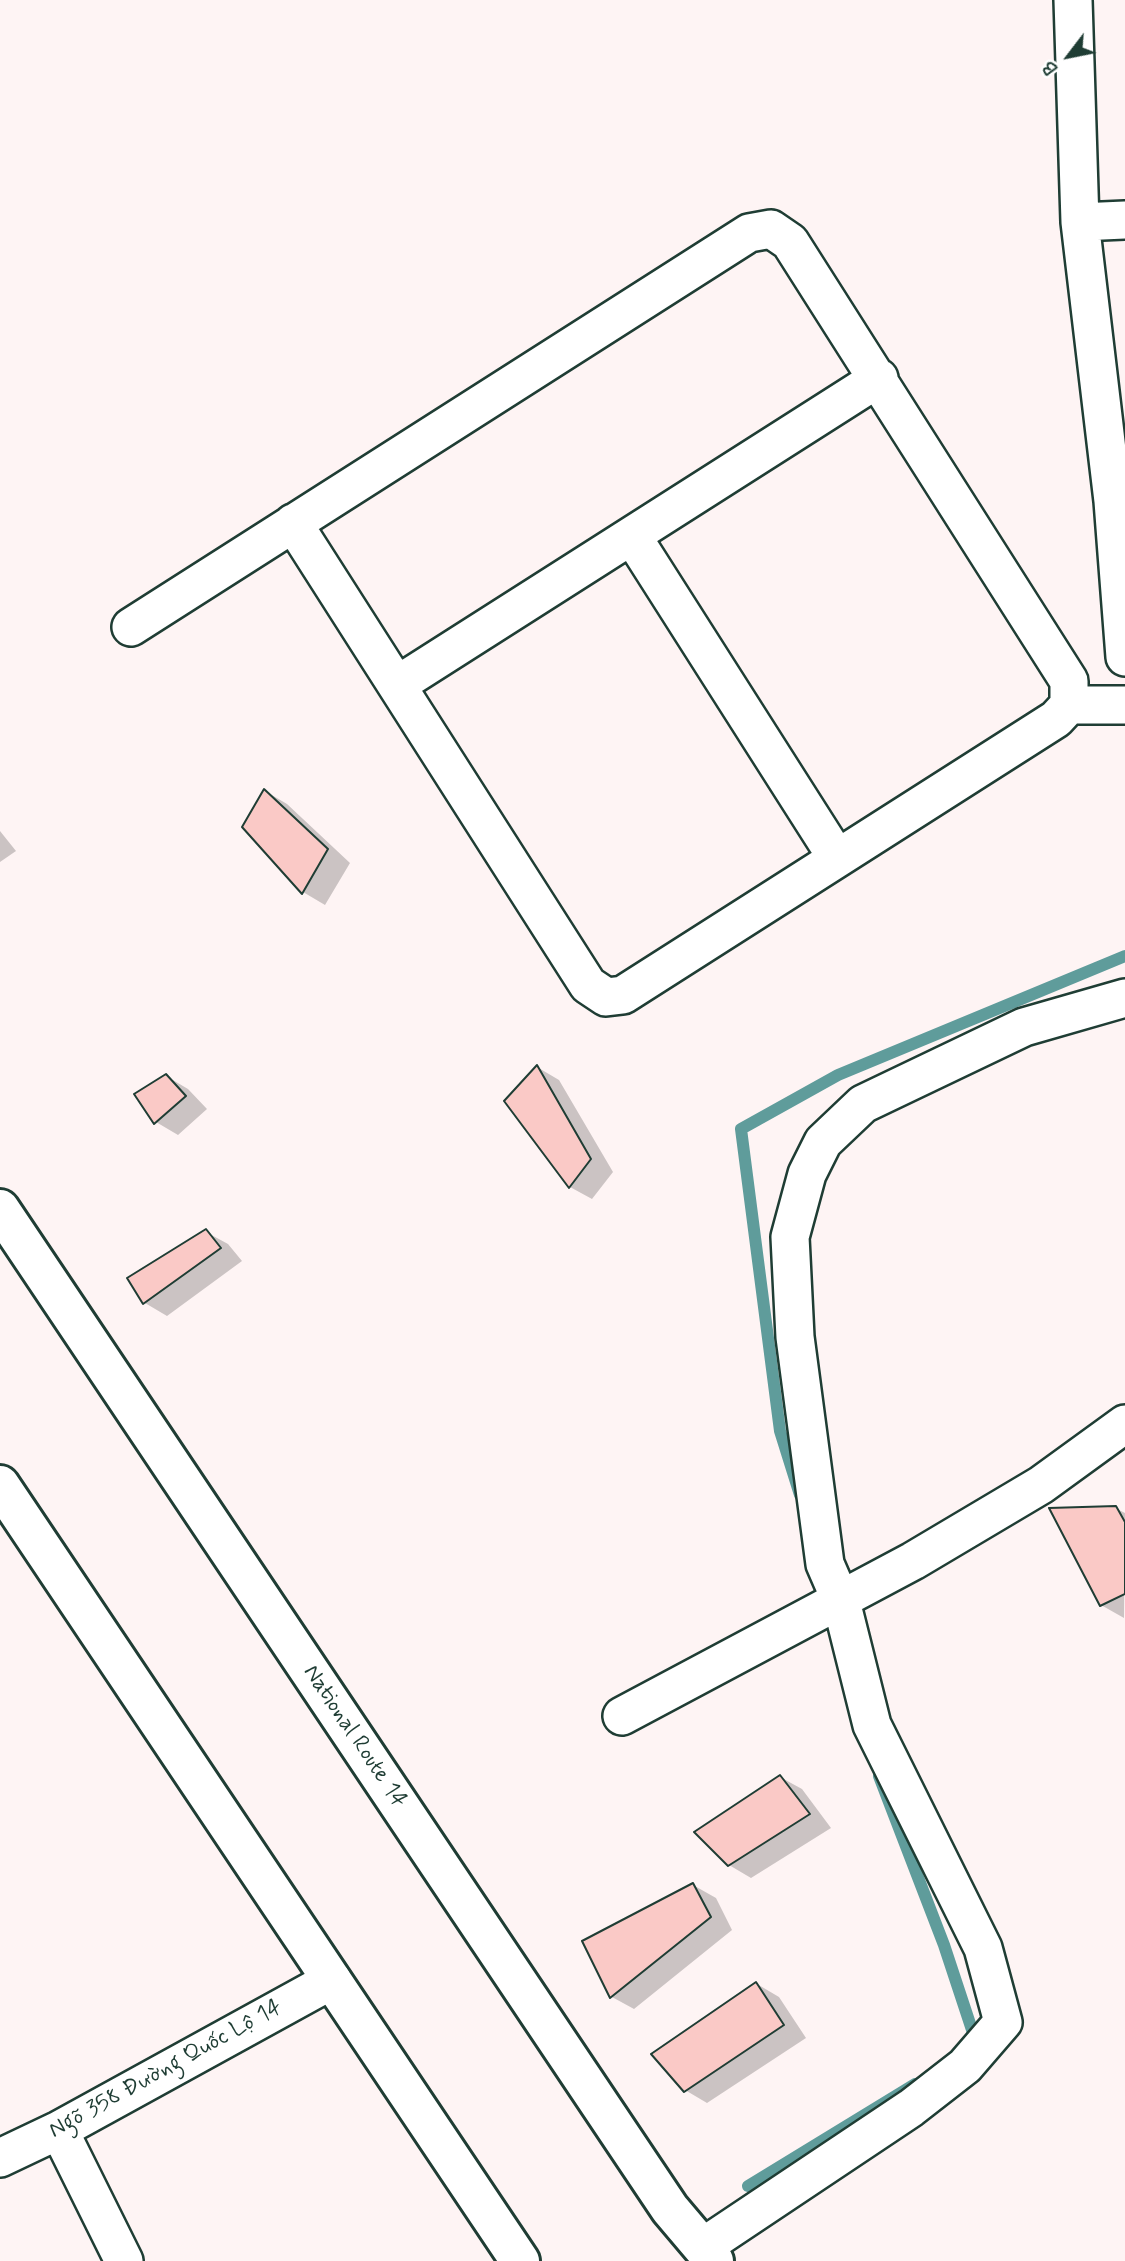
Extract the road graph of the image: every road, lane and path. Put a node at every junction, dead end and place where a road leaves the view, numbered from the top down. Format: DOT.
graph roads {
  1 [pos="1073,0"];
  2 [pos="1125,220"];
  3 [pos="1080,222"];
  4 [pos="879,378"];
  5 [pos="293,523"];
  6 [pos="632,536"];
  7 [pos="131,627"];
  8 [pos="1125,657"];
  9 [pos="397,685"];
  10 [pos="1069,705"];
  11 [pos="1125,705"];
  12 [pos="837,858"];
  13 [pos="1125,998"];
  14 [pos="0,1209"];
  15 [pos="1125,1424"];
  16 [pos="0,1485"];
  17 [pos="841,1601"];
  18 [pos="622,1716"];
  19 [pos="332,1980"];
  20 [pos="59,2130"];
  21 [pos="0,2158"];
  22 [pos="708,2254"];
  23 [pos="124,2261"];
  24 [pos="520,2261"];
  1 -- 3 [label="street"];
  2 -- 3 [label="street"];
  3 -- 8 [label="street"];
  4 -- 5 [label="street"];
  4 -- 6 [label="street"];
  4 -- 10 [label="street"];
  5 -- 7 [label="street"];
  5 -- 9 [label="street"];
  6 -- 9 [label="street"];
  6 -- 12 [label="street"];
  9 -- 12 [label="street"];
  10 -- 11 [label="street"];
  10 -- 12 [label="street"];
  13 -- 17 [label="street"];
  14 -- 22 [label="highway, National Route 14"];
  15 -- 17 [label="street"];
  16 -- 19 [label="highway"];
  17 -- 18 [label="street"];
  17 -- 22 [label="street"];
  19 -- 20 [label="street, Ngõ 358 Đường Quốc Lộ 14"];
  19 -- 24 [label="highway"];
  20 -- 21 [label="street, Ngõ 358 Đường Quốc Lộ 14"];
  20 -- 23 [label="street"];
}
